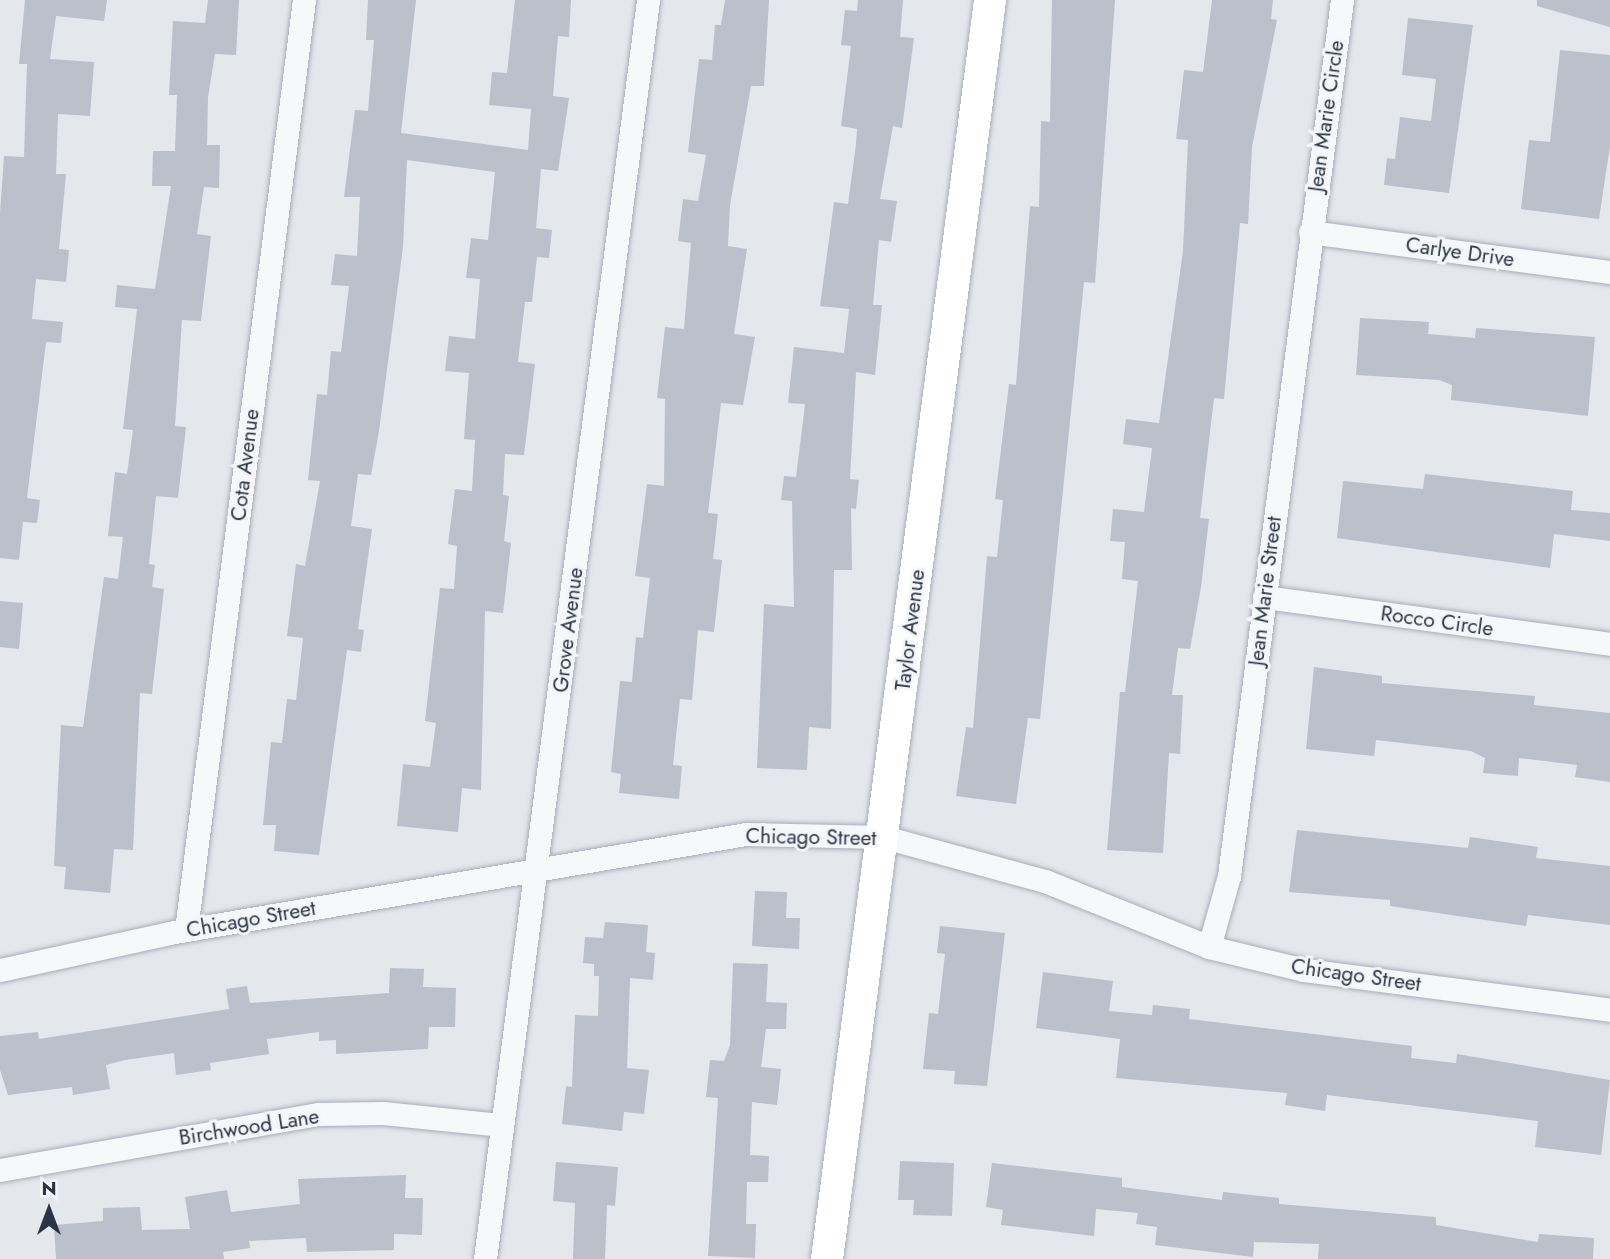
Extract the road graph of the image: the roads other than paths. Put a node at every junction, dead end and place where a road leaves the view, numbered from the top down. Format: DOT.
graph roads {
  1 [pos="304,0"];
  2 [pos="648,0"];
  3 [pos="990,0"];
  4 [pos="1342,0"];
  5 [pos="1310,232"];
  6 [pos="1610,272"];
  7 [pos="1264,597"];
  8 [pos="1610,644"];
  9 [pos="884,838"];
  10 [pos="538,870"];
  11 [pos="186,930"];
  12 [pos="1209,947"];
  13 [pos="0,970"];
  14 [pos="1610,1010"];
  15 [pos="501,1125"];
  16 [pos="0,1170"];
  17 [pos="485,1259"];
  18 [pos="827,1259"];
  1 -- 11 [label="street, Cota Avenue"];
  2 -- 10 [label="street, Grove Avenue"];
  3 -- 9 [label="street, Taylor Avenue"];
  4 -- 5 [label="street, Jean Marie Circle"];
  5 -- 6 [label="street, Carlye Drive"];
  5 -- 7 [label="street, Jean Marie Street"];
  7 -- 8 [label="street, Rocco Circle"];
  7 -- 12 [label="street, Jean Marie Street"];
  9 -- 10 [label="street, Chicago Street"];
  9 -- 12 [label="street, Chicago Street"];
  9 -- 18 [label="street, Taylor Avenue"];
  10 -- 11 [label="street, Chicago Street"];
  10 -- 15 [label="street, Grove Avenue"];
  11 -- 13 [label="street, Chicago Street"];
  12 -- 14 [label="street, Chicago Street"];
  15 -- 16 [label="street, Birchwood Lane"];
  15 -- 17 [label="street, Grove Avenue"];
}
